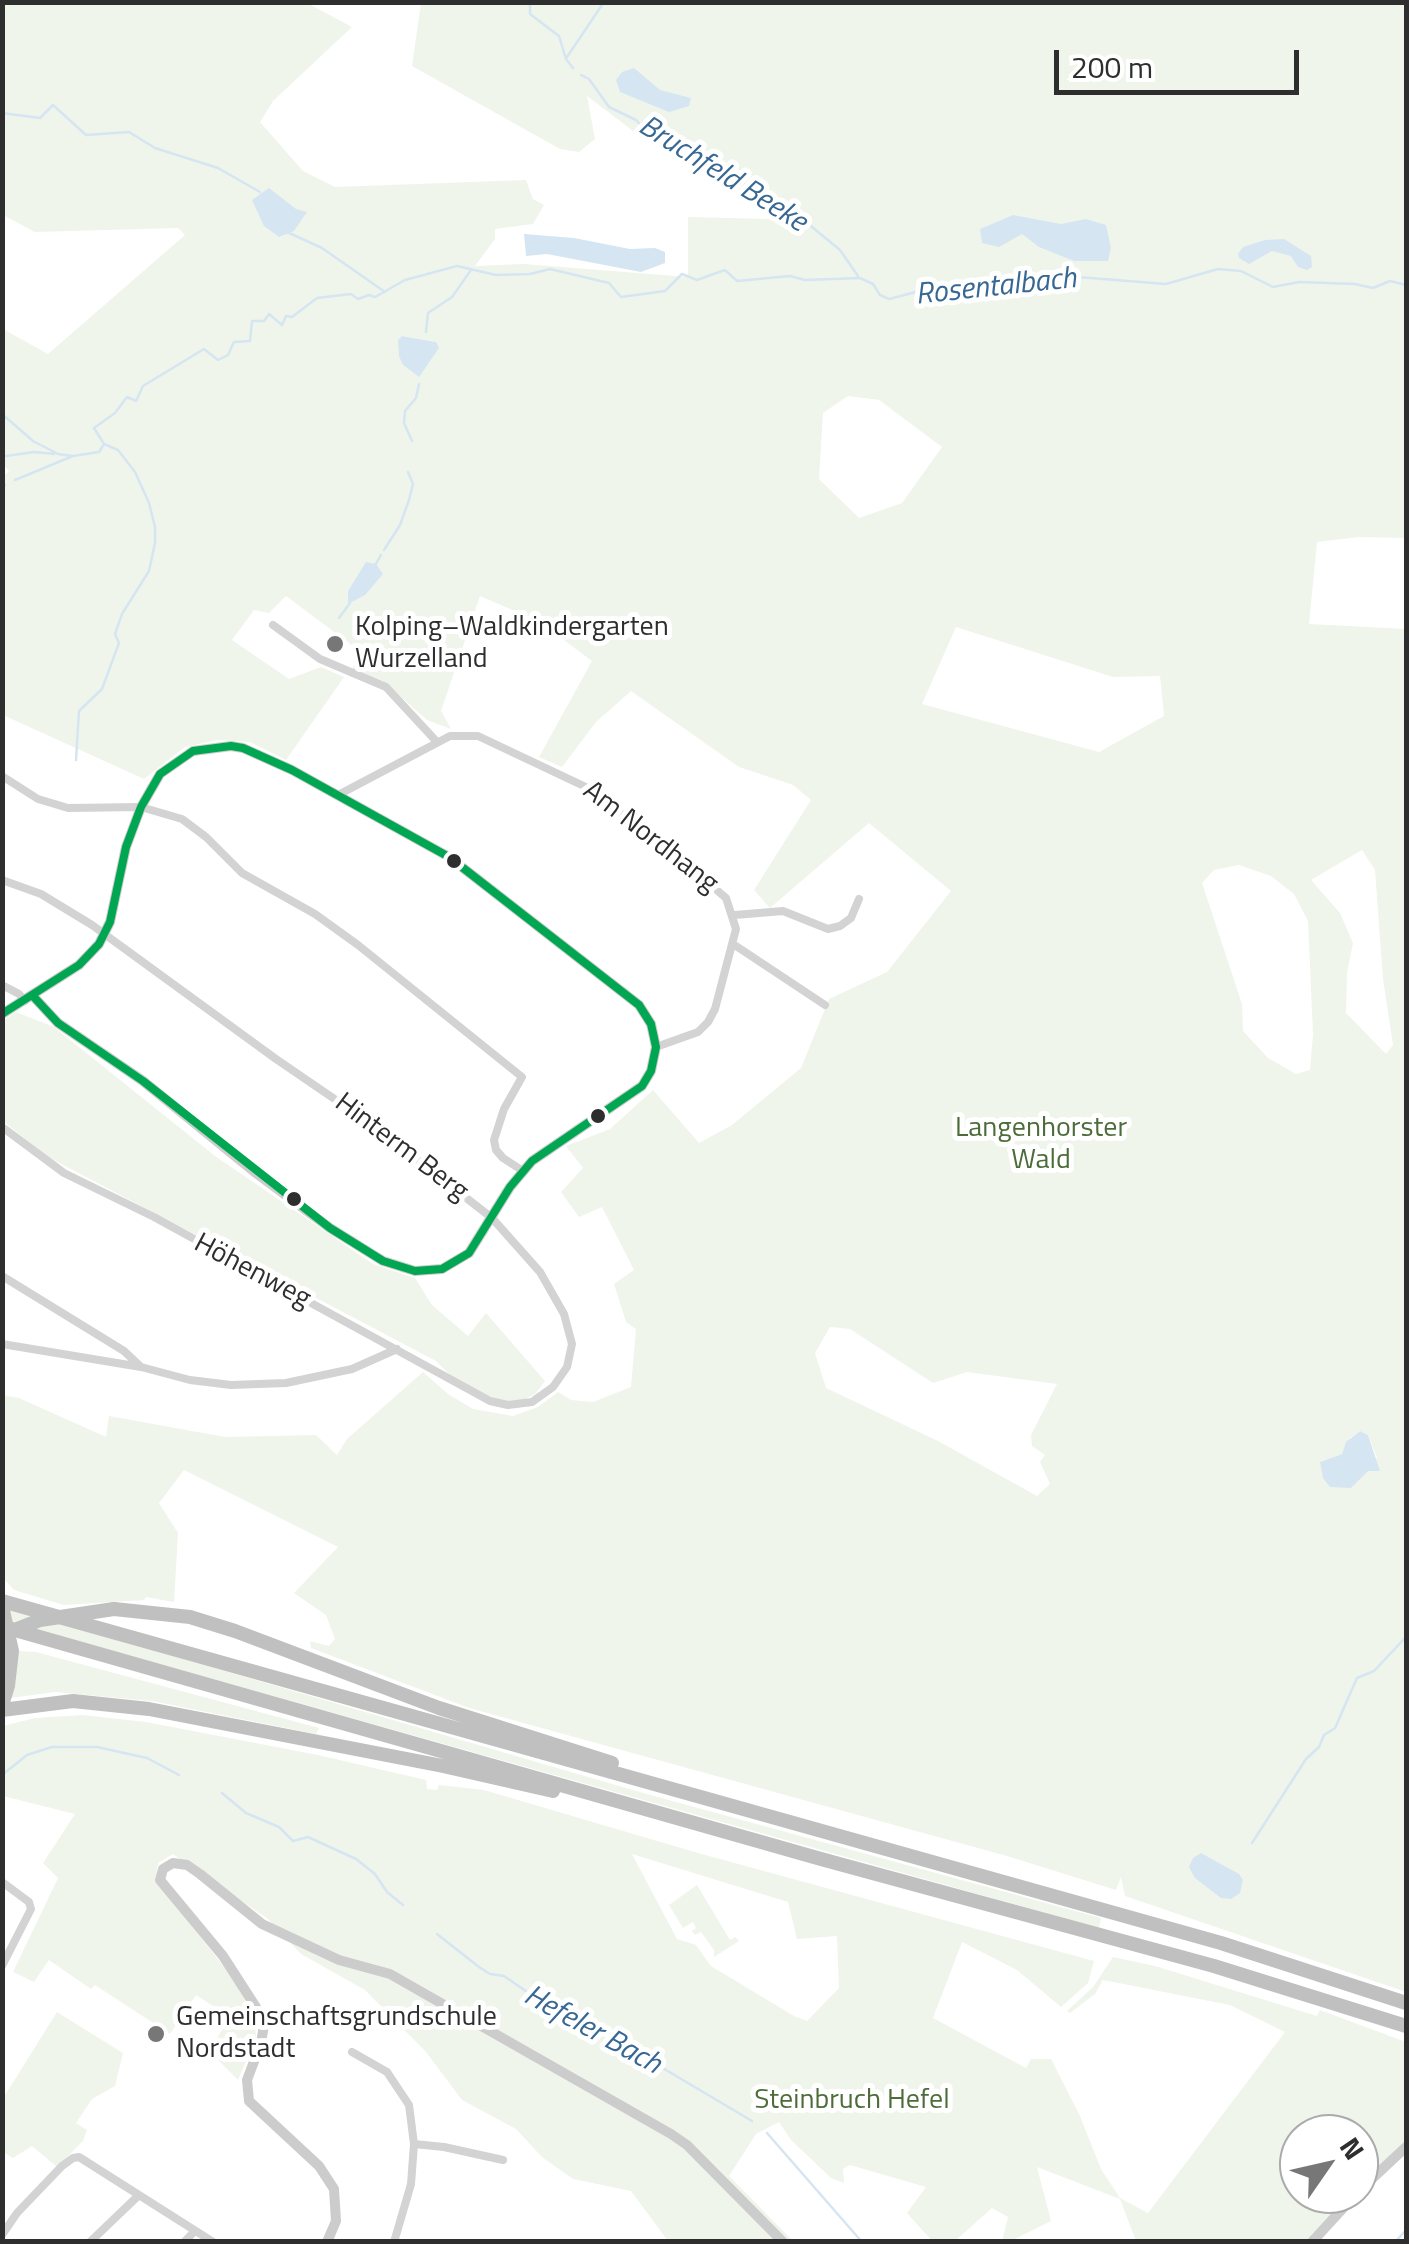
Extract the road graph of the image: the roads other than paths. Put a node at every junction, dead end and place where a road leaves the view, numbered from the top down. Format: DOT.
graph roads {
  1 [pos="272,625"];
  2 [pos="438,742"];
  3 [pos="2,776"];
  4 [pos="338,795"];
  5 [pos="141,807"];
  6 [pos="2,880"];
  7 [pos="859,899"];
  8 [pos="734,915"];
  9 [pos="104,934"];
  10 [pos="733,944"];
  11 [pos="2,985"];
  12 [pos="28,998"];
  13 [pos="826,1004"];
  14 [pos="2,1014"];
  15 [pos="656,1047"];
  16 [pos="2,1127"];
  17 [pos="523,1171"];
  18 [pos="492,1218"];
  19 [pos="2,1276"];
  20 [pos="2,1344"];
  21 [pos="397,1349"];
  22 [pos="142,1366"];
  23 [pos="508,1405"];
  24 [pos="2,1603"];
  25 [pos="2,1626"];
  26 [pos="2,1636"];
  27 [pos="2,1708"];
  28 [pos="658,1786"];
  29 [pos="602,1796"];
  30 [pos="2,1882"];
  31 [pos="2,1966"];
  32 [pos="1406,2003"];
  33 [pos="1406,2026"];
  34 [pos="352,2052"];
  35 [pos="414,2144"];
  36 [pos="1406,2147"];
  37 [pos="504,2160"];
  38 [pos="1379,2173"];
  39 [pos="139,2195"];
  40 [pos="1338,2214"];
  41 [pos="195,2230"];
  42 [pos="2,2234"];
  43 [pos="90,2242"];
  44 [pos="184,2242"];
  45 [pos="213,2242"];
  46 [pos="327,2242"];
  47 [pos="394,2242"];
  48 [pos="782,2242"];
  49 [pos="1312,2242"];
  1 -- 2 [label="street"];
  2 -- 4 [label="street, Am Nordhang"];
  2 -- 8 [label="street, Am Nordhang"];
  3 -- 5 [label="street"];
  4 -- 5 [label="street"];
  4 -- 15 [label="street"];
  5 -- 9 [label="street"];
  5 -- 17 [label="street"];
  6 -- 9 [label="street, Hinterm Berg"];
  7 -- 8 [label="street, Am Nordhang"];
  8 -- 10 [label="street, Am Nordhang"];
  9 -- 12 [label="street"];
  9 -- 18 [label="street, Hinterm Berg"];
  10 -- 13 [label="street"];
  10 -- 15 [label="street, Am Nordhang"];
  11 -- 12 [label="street"];
  12 -- 14 [label="street"];
  12 -- 18 [label="street"];
  15 -- 17 [label="street"];
  16 -- 21 [label="street, Höhenweg"];
  17 -- 18 [label="street"];
  18 -- 23 [label="street, Hinterm Berg"];
  19 -- 22 [label="street"];
  20 -- 22 [label="street"];
  21 -- 22 [label="street"];
  21 -- 23 [label="street, Höhenweg"];
  24 -- 27 [label="highway, bridge"];
  24 -- 28 [label="highway"];
  25 -- 29 [label="highway"];
  26 -- 28 [label="highway, bridge"];
  27 -- 29 [label="highway"];
  28 -- 32 [label="highway"];
  29 -- 33 [label="highway"];
  30 -- 31 [label="street"];
  34 -- 35 [label="street"];
  35 -- 37 [label="street"];
  35 -- 47 [label="street"];
  36 -- 38 [label="street"];
  39 -- 41 [label="street"];
  39 -- 42 [label="street"];
  39 -- 43 [label="street"];
  40 -- 49 [label="street"];
  41 -- 44 [label="street"];
  41 -- 45 [label="street"];
  46 -- 48 [label="street"];
}
